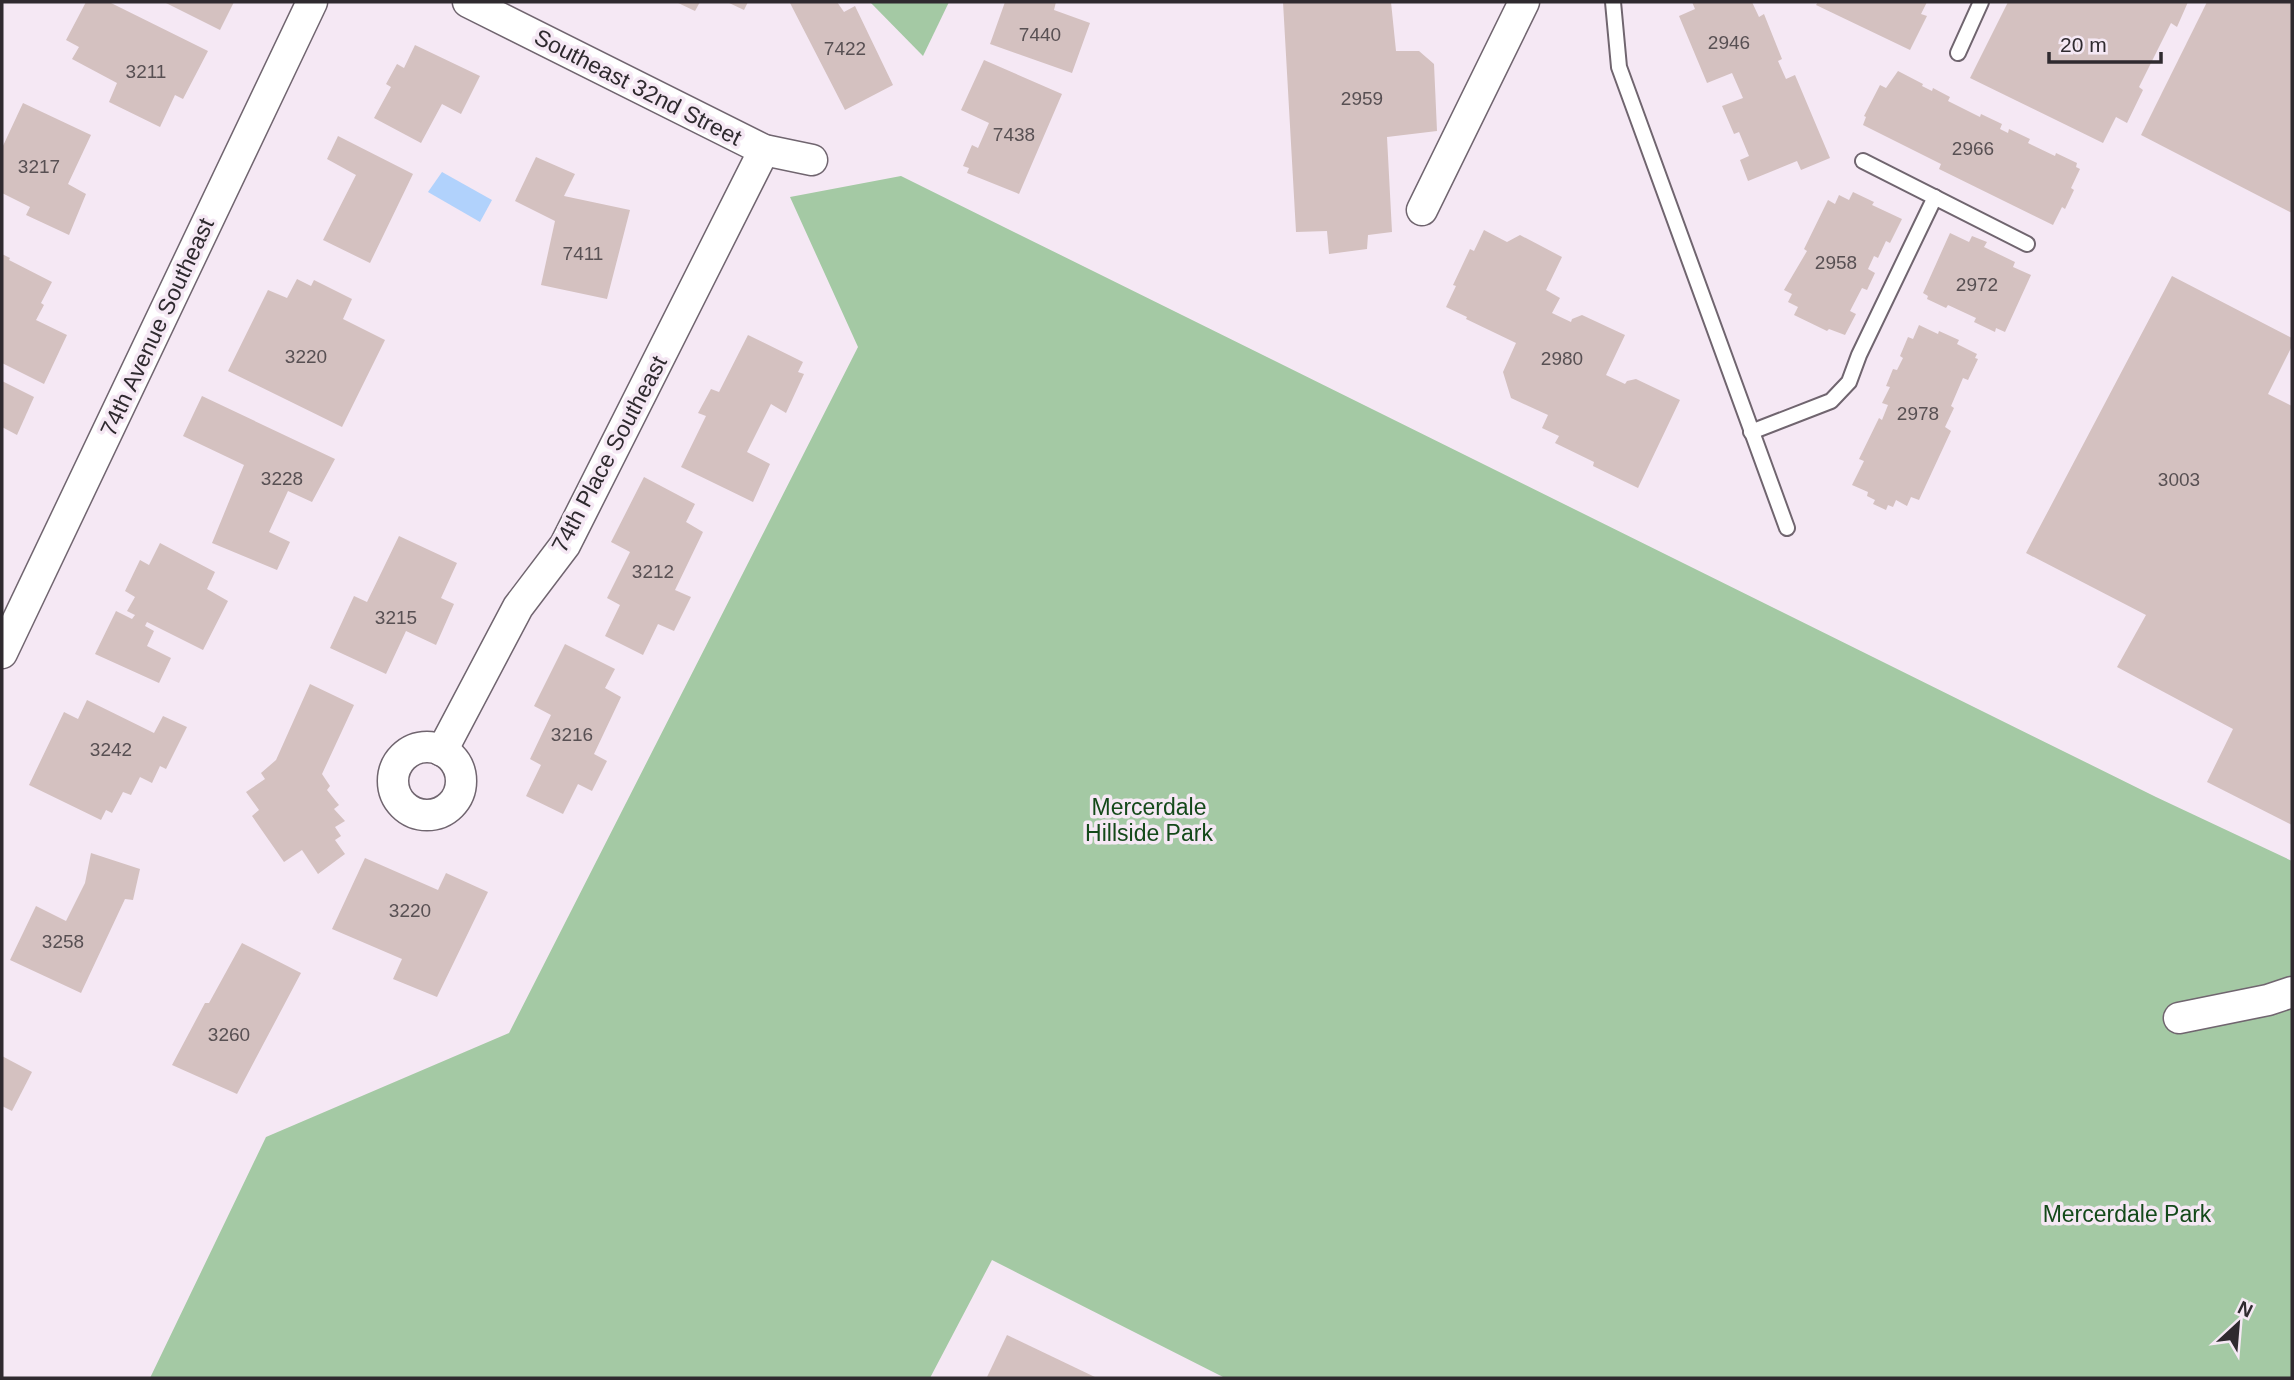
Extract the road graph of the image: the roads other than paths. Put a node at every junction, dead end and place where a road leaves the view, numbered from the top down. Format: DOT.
graph roads {
  1 [pos="312,2"];
  2 [pos="468,2"];
  3 [pos="1524,2"];
  4 [pos="1613,2"];
  5 [pos="1981,2"];
  6 [pos="1958,52"];
  7 [pos="764,150"];
  8 [pos="812,160"];
  9 [pos="1863,161"];
  10 [pos="1935,197"];
  11 [pos="1422,210"];
  12 [pos="2028,244"];
  13 [pos="1751,432"];
  14 [pos="1787,528"];
  15 [pos="2,653"];
  16 [pos="443,751"];
  17 [pos="2292,992"];
  18 [pos="2179,1018"];
  1 -- 15 [label="street, 74th Avenue Southeast"];
  2 -- 7 [label="street, Southeast 32nd Street"];
  3 -- 11 [label="street"];
  4 -- 13 [label="lane"];
  5 -- 6 [label="lane"];
  7 -- 8 [label="street, Southeast 32nd Street"];
  7 -- 16 [label="street, 74th Place Southeast"];
  9 -- 10 [label="lane"];
  10 -- 12 [label="lane"];
  10 -- 13 [label="lane"];
  13 -- 14 [label="lane"];
  17 -- 18 [label="street"];
}
